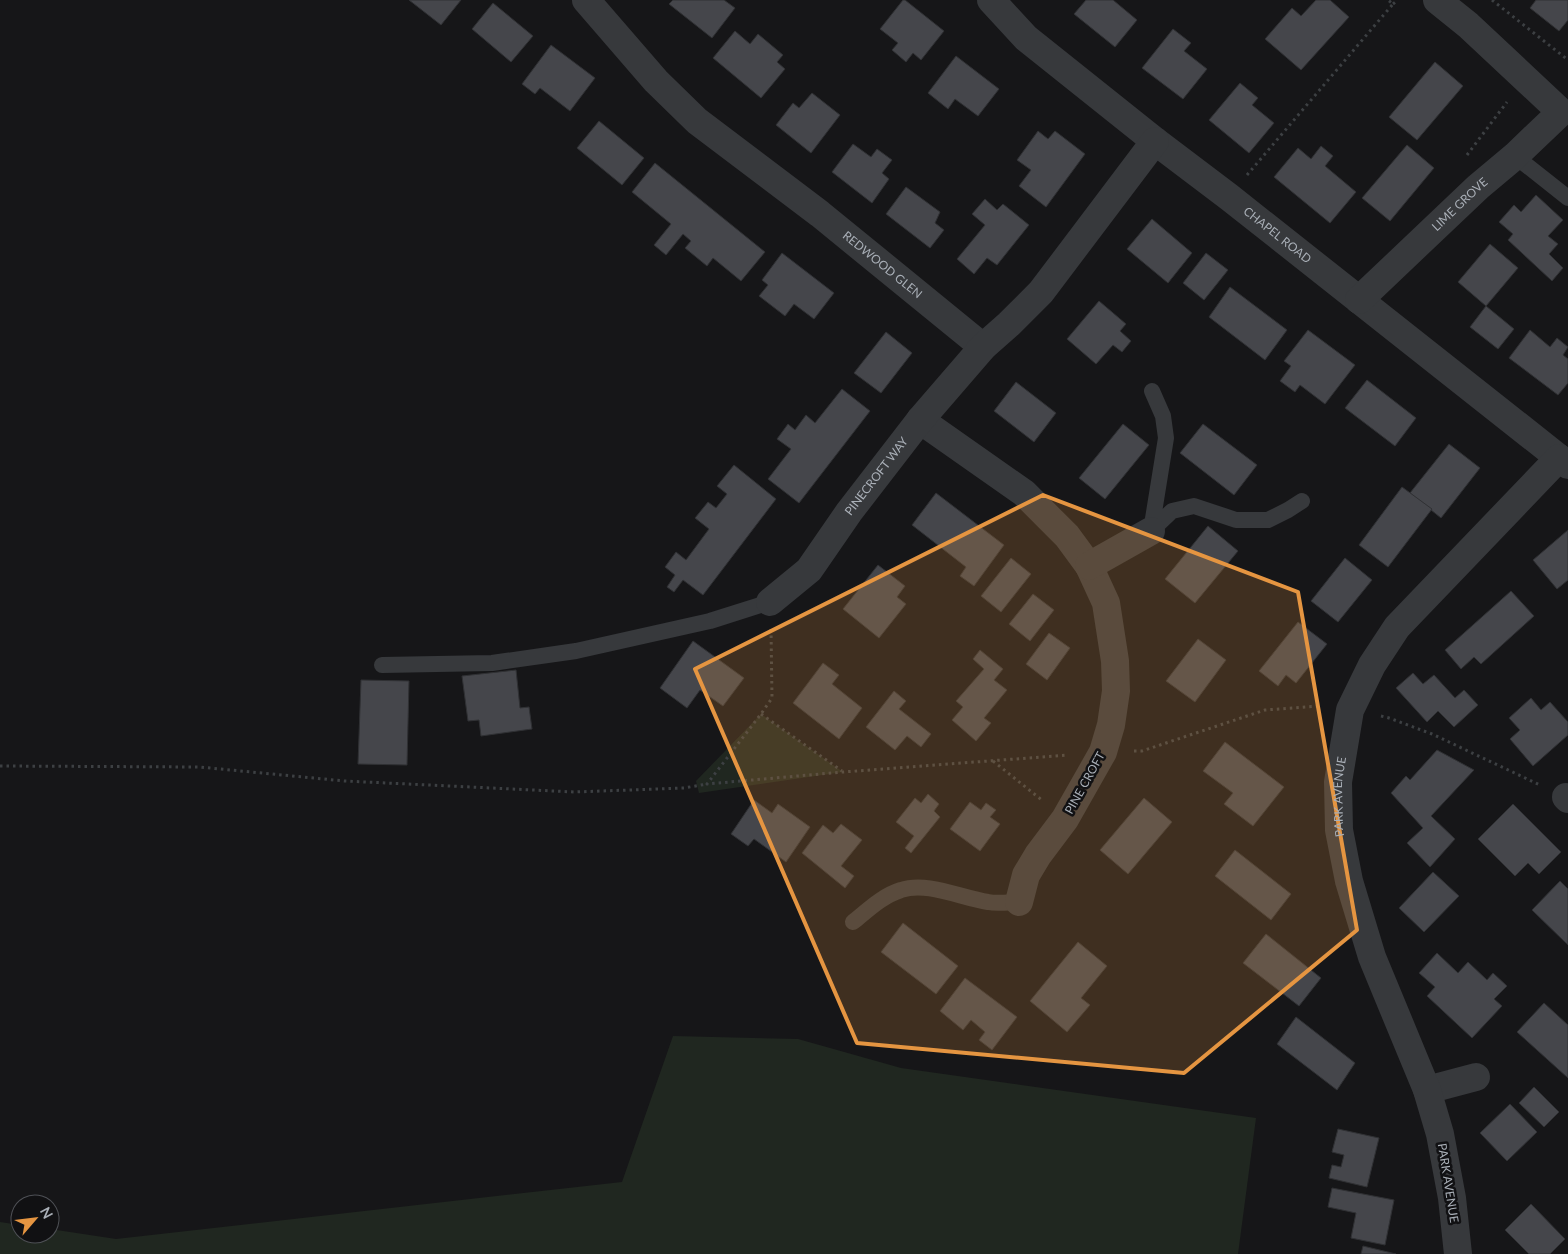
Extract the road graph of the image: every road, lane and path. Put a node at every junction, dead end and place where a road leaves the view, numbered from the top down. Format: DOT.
graph roads {
  1 [pos="991,0"];
  2 [pos="1388,0"];
  3 [pos="1398,0"];
  4 [pos="1437,0"];
  5 [pos="1492,0"];
  6 [pos="591,2"];
  7 [pos="1393,4"];
  8 [pos="1568,60"];
  9 [pos="1565,109"];
  10 [pos="1155,141"];
  11 [pos="1515,156"];
  12 [pos="1229,197"];
  13 [pos="1568,198"];
  14 [pos="1360,300"];
  15 [pos="983,347"];
  16 [pos="1152,391"];
  17 [pos="920,420"];
  18 [pos="1563,462"];
  19 [pos="1302,501"];
  20 [pos="1150,531"];
  21 [pos="1089,566"];
  22 [pos="770,602"];
  23 [pos="382,665"];
  24 [pos="993,760"];
  25 [pos="0,766"];
  26 [pos="843,772"];
  27 [pos="707,784"];
  28 [pos="1065,819"];
  29 [pos="1019,902"];
  30 [pos="853,922"];
  31 [pos="1476,1077"];
  32 [pos="1427,1090"];
  33 [pos="1458,1254"];
  1 -- 10 [label="street, CHAPEL ROAD"];
  2 -- 7 [label="path"];
  3 -- 7 [label="path"];
  4 -- 9 [label="street, LIME GROVE"];
  5 -- 8 [label="path"];
  6 -- 15 [label="street, REDWOOD GLEN"];
  7 -- 12 [label="path"];
  9 -- 11 [label="street, LIME GROVE"];
  10 -- 12 [label="street, CHAPEL ROAD"];
  10 -- 15 [label="street"];
  11 -- 13 [label="lane"];
  11 -- 14 [label="street, LIME GROVE"];
  12 -- 14 [label="street, CHAPEL ROAD"];
  14 -- 18 [label="street, CHAPEL ROAD"];
  15 -- 17 [label="street, PINECROFT WAY"];
  16 -- 20 [label="lane"];
  17 -- 21 [label="street, PINE CROFT"];
  17 -- 22 [label="street, PINECROFT WAY"];
  18 -- 32 [label="street, PARK AVENUE"];
  19 -- 20 [label="lane"];
  20 -- 21 [label="street"];
  21 -- 28 [label="street, PINE CROFT"];
  22 -- 23 [label="lane"];
  22 -- 26 [label="path"];
  24 -- 28 [label="path"];
  25 -- 27 [label="path"];
  28 -- 29 [label="street, PINE CROFT"];
  29 -- 30 [label="lane"];
  31 -- 32 [label="street"];
  32 -- 33 [label="street, PARK AVENUE"];
}
